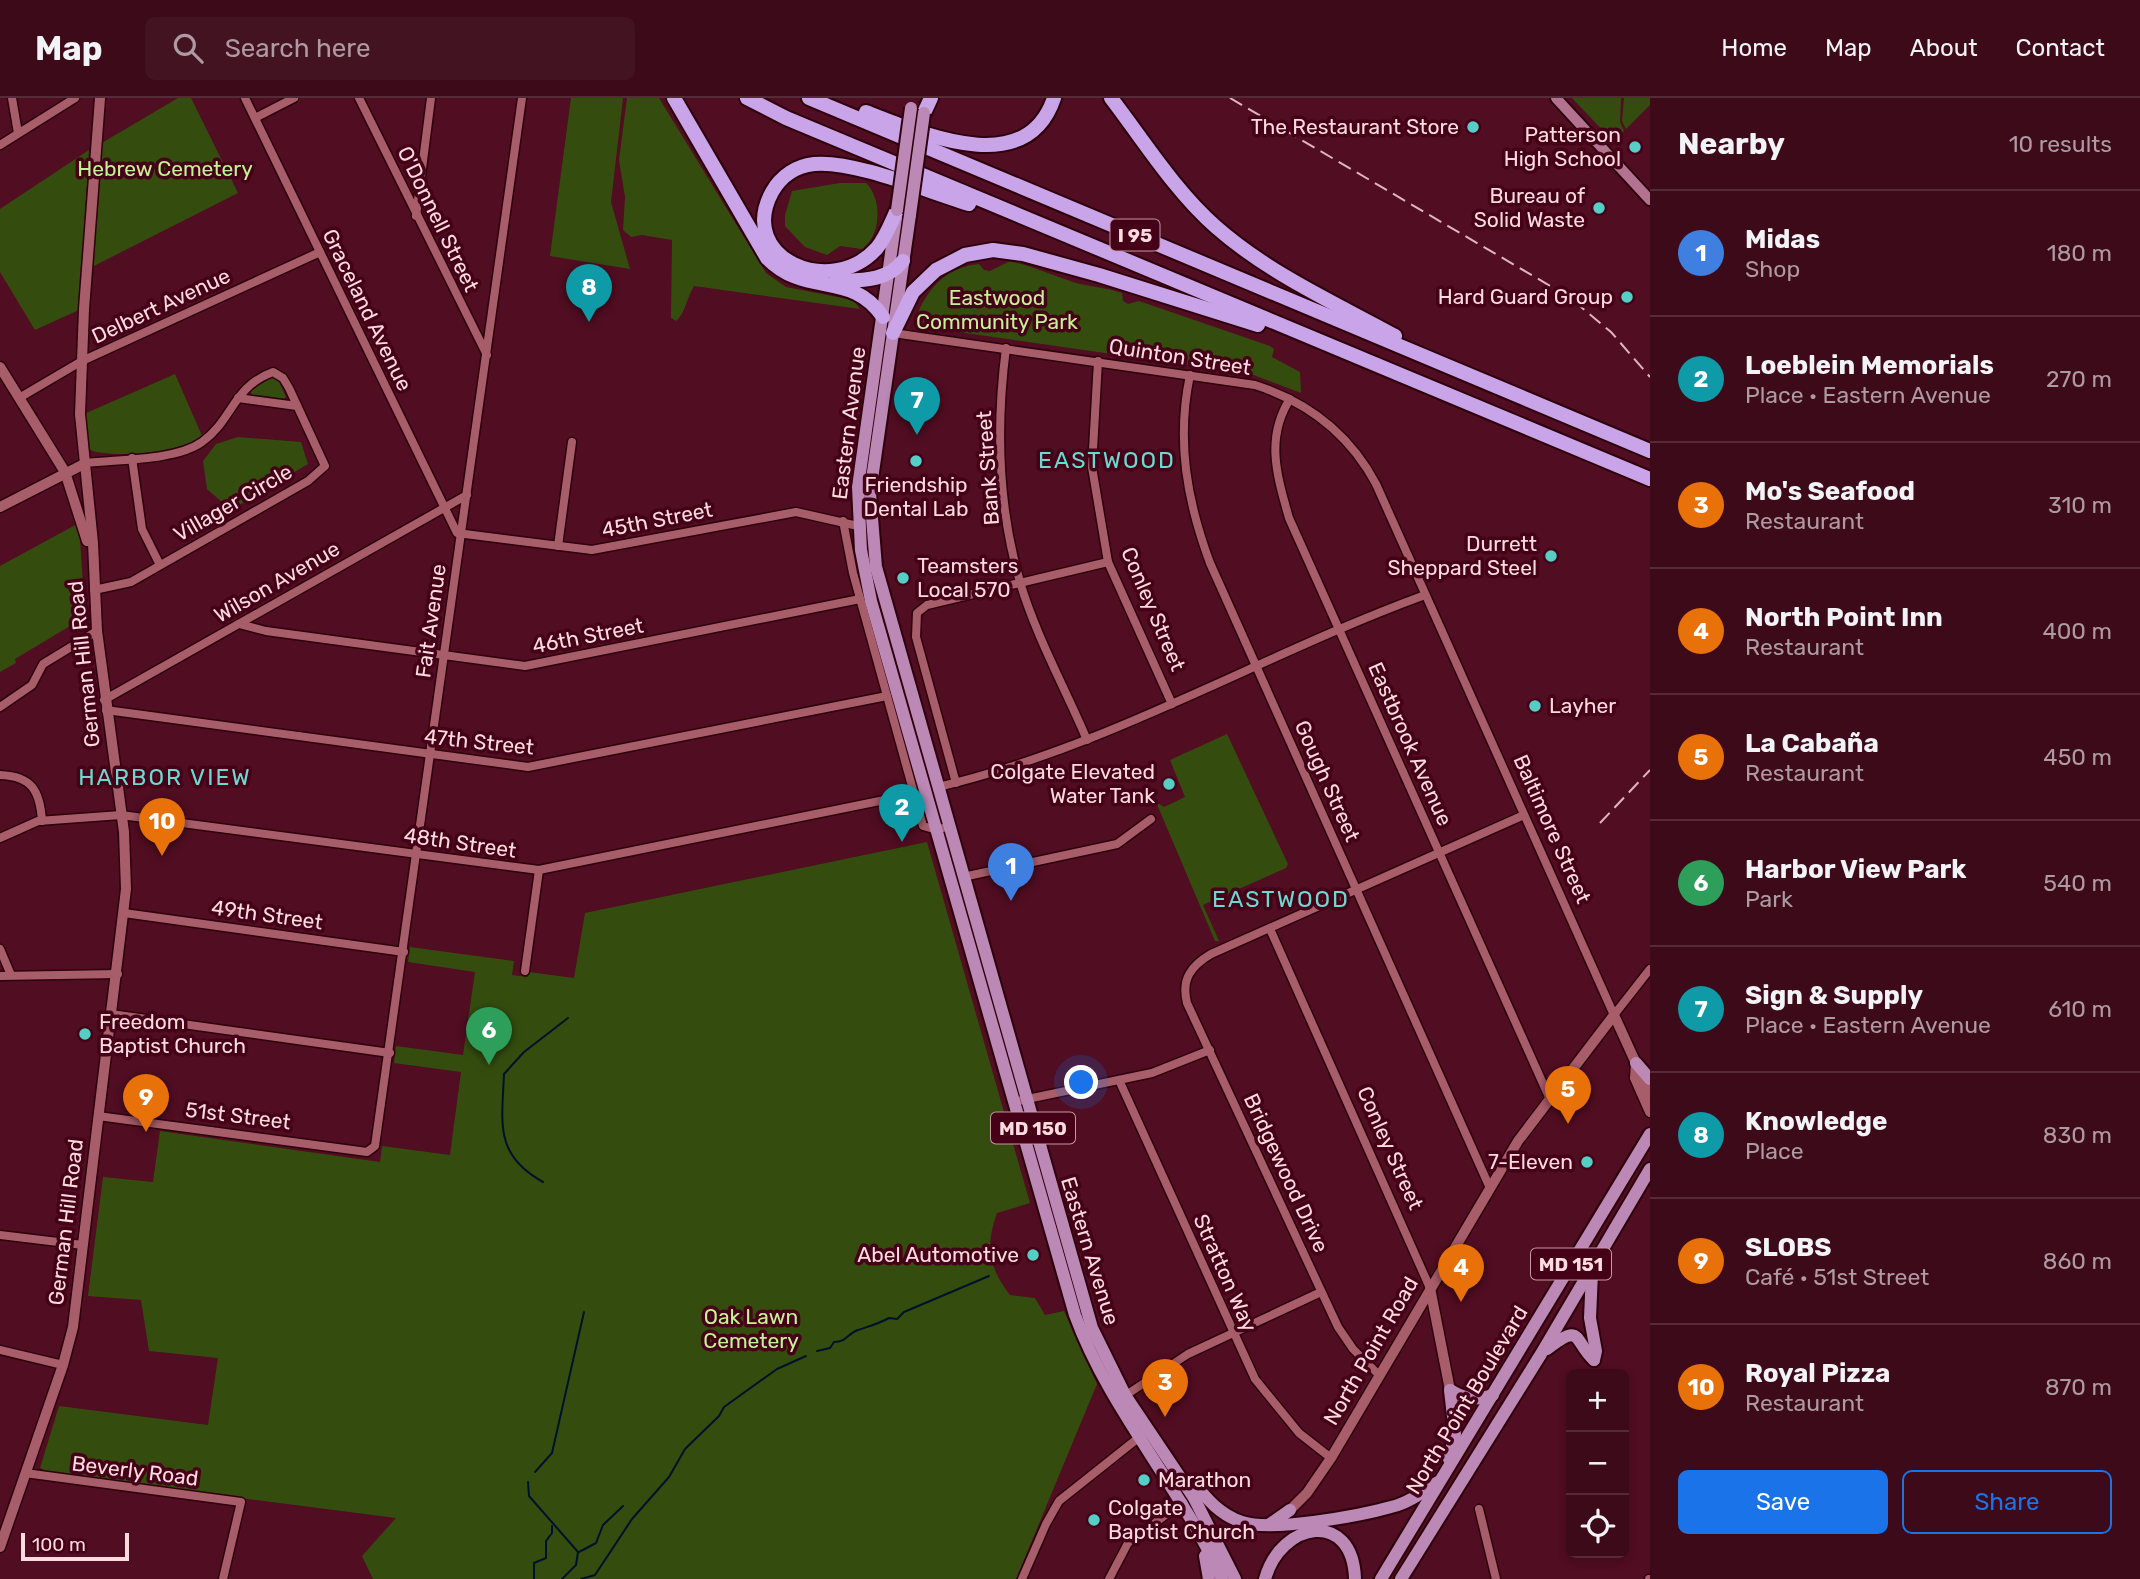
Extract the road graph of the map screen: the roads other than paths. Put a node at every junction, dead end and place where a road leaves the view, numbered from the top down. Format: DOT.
graph roads {
  1 [pos="12,98"];
  2 [pos="75,98"];
  3 [pos="100,98"];
  4 [pos="245,98"];
  5 [pos="294,98"];
  6 [pos="359,98"];
  7 [pos="431,98"];
  8 [pos="522,98"];
  9 [pos="674,98"];
  10 [pos="747,98"];
  11 [pos="809,98"];
  12 [pos="830,98"];
  13 [pos="929,98"];
  14 [pos="1054,98"];
  15 [pos="1111,98"];
  16 [pos="1556,98"];
  17 [pos="916,106"];
  18 [pos="255,118"];
  19 [pos="18,133"];
  20 [pos="1598,141"];
  21 [pos="0,145"];
  22 [pos="1650,189"];
  23 [pos="1650,200"];
  24 [pos="903,213"];
  25 [pos="416,216"];
  26 [pos="1054,231"];
  27 [pos="320,252"];
  28 [pos="903,261"];
  29 [pos="889,274"];
  30 [pos="810,282"];
  31 [pos="883,317"];
  32 [pos="893,333"];
  33 [pos="1006,348"];
  34 [pos="486,355"];
  35 [pos="1365,360"];
  36 [pos="82,361"];
  37 [pos="1098,361"];
  38 [pos="0,367"];
  39 [pos="1460,373"];
  40 [pos="1190,375"];
  41 [pos="19,398"];
  42 [pos="238,398"];
  43 [pos="1290,399"];
  44 [pos="297,406"];
  45 [pos="572,442"];
  46 [pos="1650,451"];
  47 [pos="132,458"];
  48 [pos="86,463"];
  49 [pos="859,471"];
  50 [pos="65,472"];
  51 [pos="1650,479"];
  52 [pos="467,495"];
  53 [pos="0,507"];
  54 [pos="444,508"];
  55 [pos="870,516"];
  56 [pos="843,522"];
  57 [pos="858,526"];
  58 [pos="461,533"];
  59 [pos="558,546"];
  60 [pos="1108,562"];
  61 [pos="160,565"];
  62 [pos="1020,582"];
  63 [pos="94,590"];
  64 [pos="881,590"];
  65 [pos="1425,595"];
  66 [pos="860,599"];
  67 [pos="239,624"];
  68 [pos="1340,630"];
  69 [pos="97,631"];
  70 [pos="444,656"];
  71 [pos="1256,667"];
  72 [pos="887,695"];
  73 [pos="1172,704"];
  74 [pos="105,705"];
  75 [pos="0,707"];
  76 [pos="1087,740"];
  77 [pos="431,755"];
  78 [pos="0,775"];
  79 [pos="956,783"];
  80 [pos="926,790"];
  81 [pos="121,815"];
  82 [pos="1524,815"];
  83 [pos="1151,819"];
  84 [pos="42,821"];
  85 [pos="943,828"];
  86 [pos="0,838"];
  87 [pos="1440,853"];
  88 [pos="418,854"];
  89 [pos="539,870"];
  90 [pos="957,879"];
  91 [pos="1357,890"];
  92 [pos="124,913"];
  93 [pos="1270,929"];
  94 [pos="0,949"];
  95 [pos="404,953"];
  96 [pos="1650,969"];
  97 [pos="525,971"];
  98 [pos="118,974"];
  99 [pos="11,975"];
  100 [pos="0,976"];
  101 [pos="111,1014"];
  102 [pos="1614,1015"];
  103 [pos="1210,1050"];
  104 [pos="390,1053"];
  105 [pos="1636,1063"];
  106 [pos="1650,1079"];
  107 [pos="1119,1080"];
  108 [pos="1650,1094"];
  109 [pos="1549,1097"];
  110 [pos="1019,1101"];
  111 [pos="1650,1112"];
  112 [pos="98,1116"];
  113 [pos="1650,1134"];
  114 [pos="374,1149"];
  115 [pos="1650,1169"];
  116 [pos="1490,1188"];
  117 [pos="0,1235"];
  118 [pos="83,1245"];
  119 [pos="1592,1268"];
  120 [pos="1430,1288"];
  121 [pos="1321,1292"];
  122 [pos="1233,1333"];
  123 [pos="0,1350"];
  124 [pos="1541,1354"];
  125 [pos="63,1365"];
  126 [pos="1379,1375"];
  127 [pos="1450,1390"];
  128 [pos="1493,1395"];
  129 [pos="1120,1399"];
  130 [pos="1144,1433"];
  131 [pos="1169,1458"];
  132 [pos="1331,1458"];
  133 [pos="25,1473"];
  134 [pos="1444,1475"];
  135 [pos="1456,1491"];
  136 [pos="1183,1502"];
  137 [pos="1479,1509"];
  138 [pos="1290,1510"];
  139 [pos="1266,1526"];
  140 [pos="1200,1532"];
  141 [pos="0,1547"];
  142 [pos="222,1579"];
  143 [pos="1022,1579"];
  144 [pos="1109,1579"];
  145 [pos="1209,1579"];
  146 [pos="1222,1579"];
  147 [pos="1235,1579"];
  148 [pos="1265,1579"];
  149 [pos="1355,1579"];
  150 [pos="1381,1579"];
  151 [pos="1401,1579"];
  152 [pos="1412,1579"];
  153 [pos="1496,1579"];
  1 -- 19 [label="street"];
  2 -- 19 [label="street"];
  3 -- 36 [label="street, German Hill Road"];
  4 -- 18 [label="street, Graceland Avenue"];
  5 -- 18 [label="street"];
  6 -- 25 [label="street, O'Donnell Street"];
  7 -- 25 [label="street"];
  8 -- 34 [label="street, Fait Avenue"];
  9 -- 30 [label="highway"];
  10 -- 26 [label="highway, I 95"];
  11 -- 39 [label="highway, I 95"];
  12 -- 14 [label="highway"];
  13 -- 17 [label="highway"];
  15 -- 39 [label="highway"];
  16 -- 20 [label="main road"];
  17 -- 24 [label="main road, Eastern Avenue / MD 150, bridge"];
  18 -- 27 [label="street, Graceland Avenue"];
  19 -- 21 [label="street"];
  20 -- 22 [label="main road"];
  20 -- 23 [label="main road"];
  24 -- 26 [label="highway"];
  24 -- 28 [label="main road, Eastern Avenue / MD 150"];
  24 -- 29 [label="main road, Eastern Avenue / MD 150"];
  25 -- 34 [label="street, O'Donnell Street"];
  26 -- 35 [label="highway, I 95"];
  27 -- 36 [label="street, Delbert Avenue"];
  27 -- 54 [label="street, Graceland Avenue"];
  28 -- 29 [label="highway"];
  28 -- 32 [label="main road, Eastern Avenue / MD 150"];
  29 -- 30 [label="highway"];
  29 -- 31 [label="main road, Eastern Avenue / MD 150"];
  30 -- 31 [label="highway"];
  31 -- 49 [label="main road, Eastern Avenue / MD 150"];
  32 -- 33 [label="street, Quinton Street"];
  32 -- 35 [label="highway"];
  32 -- 55 [label="main road, Eastern Avenue / MD 150"];
  33 -- 37 [label="street, Quinton Street"];
  33 -- 62 [label="street, Bank Street"];
  34 -- 52 [label="street, Fait Avenue"];
  35 -- 51 [label="highway, I 95"];
  36 -- 41 [label="street, Delbert Avenue"];
  36 -- 48 [label="street, German Hill Road"];
  37 -- 40 [label="street, Quinton Street"];
  37 -- 60 [label="street, Conley Street"];
  38 -- 41 [label="street"];
  39 -- 46 [label="highway, I 95"];
  40 -- 43 [label="street, Quinton Street"];
  40 -- 71 [label="street, Gough Street"];
  41 -- 50 [label="street"];
  42 -- 44 [label="street"];
  42 -- 44 [label="street, Villager Circle"];
  42 -- 47 [label="street, Villager Circle"];
  43 -- 65 [label="street, Quinton Street"];
  43 -- 68 [label="street, Eastbrook Avenue"];
  44 -- 61 [label="street, Villager Circle"];
  45 -- 59 [label="street"];
  47 -- 48 [label="street, Villager Circle"];
  47 -- 61 [label="street"];
  48 -- 50 [label="street"];
  48 -- 63 [label="street, German Hill Road"];
  49 -- 55 [label="main road"];
  49 -- 57 [label="main road, Eastern Avenue / MD 150"];
  50 -- 53 [label="street"];
  50 -- 63 [label="street"];
  52 -- 54 [label="street, Wilson Avenue"];
  52 -- 58 [label="street, Fait Avenue"];
  54 -- 58 [label="street, Graceland Avenue"];
  54 -- 67 [label="street, Wilson Avenue"];
  55 -- 64 [label="main road, Eastern Avenue / MD 150"];
  56 -- 57 [label="street, 45th Street"];
  56 -- 59 [label="street, 45th Street"];
  56 -- 66 [label="street, Eastern Avenue"];
  57 -- 64 [label="main road"];
  57 -- 80 [label="main road, Eastern Avenue / MD 150"];
  58 -- 59 [label="street, 45th Street"];
  58 -- 70 [label="street, Fait Avenue"];
  60 -- 62 [label="street"];
  60 -- 73 [label="street, Conley Street"];
  61 -- 63 [label="street, Villager Circle"];
  62 -- 76 [label="street, Bank Street"];
  62 -- 79 [label="street"];
  63 -- 69 [label="street, German Hill Road"];
  64 -- 80 [label="main road, Eastern Avenue / MD 150"];
  65 -- 68 [label="street, 48th Street"];
  65 -- 82 [label="street, Baltimore Street"];
  66 -- 70 [label="street, 46th Street"];
  66 -- 72 [label="street, Eastern Avenue"];
  67 -- 70 [label="street, 46th Street"];
  67 -- 74 [label="street, Wilson Avenue"];
  68 -- 71 [label="street, 48th Street"];
  68 -- 87 [label="street, Eastbrook Avenue"];
  69 -- 74 [label="street, German Hill Road"];
  69 -- 75 [label="street"];
  70 -- 77 [label="street, Fait Avenue"];
  71 -- 73 [label="street, 48th Street"];
  71 -- 91 [label="street, Gough Street"];
  72 -- 77 [label="street, 47th Street"];
  72 -- 80 [label="street, Eastern Avenue"];
  73 -- 76 [label="street, 48th Street"];
  74 -- 77 [label="street, 47th Street"];
  74 -- 81 [label="street, German Hill Road"];
  76 -- 79 [label="street, 48th Street"];
  77 -- 88 [label="street, Fait Avenue"];
  78 -- 84 [label="street"];
  79 -- 80 [label="street, 48th Street"];
  80 -- 85 [label="main road, Eastern Avenue / MD 150"];
  80 -- 85 [label="street, Eastern Avenue"];
  80 -- 89 [label="street, 48th Street"];
  81 -- 84 [label="street, 48th Street"];
  81 -- 88 [label="street, 48th Street"];
  81 -- 92 [label="street, German Hill Road"];
  82 -- 87 [label="street"];
  82 -- 102 [label="street, Baltimore Street"];
  83 -- 90 [label="street"];
  84 -- 86 [label="street, 48th Street"];
  85 -- 90 [label="main road, Eastern Avenue / MD 150"];
  87 -- 91 [label="street"];
  87 -- 109 [label="street, Eastbrook Avenue"];
  88 -- 89 [label="street, 48th Street"];
  88 -- 95 [label="street, Fait Avenue"];
  89 -- 97 [label="street"];
  90 -- 110 [label="main road, Eastern Avenue / MD 150"];
  91 -- 93 [label="street"];
  91 -- 116 [label="street, Gough Street"];
  92 -- 95 [label="street, 49th Street"];
  92 -- 98 [label="street, German Hill Road"];
  93 -- 103 [label="street, Bridgewood Drive"];
  93 -- 120 [label="street, Conley Street"];
  94 -- 99 [label="street"];
  95 -- 104 [label="street, Fait Avenue"];
  96 -- 102 [label="street, North Point Road"];
  98 -- 99 [label="street"];
  98 -- 101 [label="street, German Hill Road"];
  99 -- 100 [label="street"];
  101 -- 104 [label="street"];
  101 -- 112 [label="street, German Hill Road"];
  102 -- 105 [label="street, Baltimore Street"];
  102 -- 109 [label="street, North Point Road"];
  103 -- 107 [label="street"];
  103 -- 121 [label="street, Bridgewood Drive"];
  104 -- 114 [label="street, Fait Avenue"];
  105 -- 106 [label="main road"];
  105 -- 108 [label="street, Baltimore Street"];
  105 -- 111 [label="street, Baltimore Street"];
  107 -- 110 [label="street"];
  107 -- 122 [label="street, Stratton Way"];
  109 -- 116 [label="street, North Point Road"];
  110 -- 129 [label="main road, Eastern Avenue / MD 150"];
  112 -- 114 [label="street, 51st Street"];
  112 -- 118 [label="street, German Hill Road"];
  113 -- 128 [label="main road, North Point Boulevard / MD 151"];
  115 -- 119 [label="main road, North Point Boulevard / MD 151"];
  116 -- 120 [label="street, North Point Road"];
  117 -- 118 [label="street"];
  118 -- 125 [label="street, German Hill Road"];
  119 -- 124 [label="main road, North Point Boulevard / MD 151"];
  119 -- 124 [label="main road"];
  120 -- 126 [label="street, North Point Road"];
  120 -- 127 [label="street, Conley Street"];
  121 -- 122 [label="street"];
  121 -- 126 [label="street, Bridgewood Drive"];
  122 -- 129 [label="street"];
  122 -- 132 [label="street, Stratton Way"];
  123 -- 125 [label="street"];
  124 -- 135 [label="main road, North Point Boulevard / MD 151"];
  125 -- 133 [label="street, German Hill Road"];
  126 -- 132 [label="street, North Point Road"];
  127 -- 128 [label="main road"];
  127 -- 134 [label="main road"];
  128 -- 134 [label="main road, North Point Boulevard / MD 151"];
  129 -- 130 [label="main road, Eastern Avenue / MD 150"];
  130 -- 131 [label="main road, Eastern Avenue / MD 150"];
  130 -- 136 [label="main road, Eastern Avenue / MD 150"];
  130 -- 143 [label="street"];
  131 -- 139 [label="main road"];
  131 -- 147 [label="main road, Eastern Avenue / MD 150"];
  132 -- 138 [label="street, North Point Road"];
  133 -- 141 [label="street, German Hill Road"];
  133 -- 142 [label="street, Beverly Road"];
  134 -- 139 [label="main road"];
  134 -- 150 [label="main road, North Point Boulevard / MD 151"];
  135 -- 151 [label="main road, North Point Boulevard / MD 151"];
  135 -- 152 [label="main road"];
  136 -- 140 [label="main road, Eastern Avenue / MD 150"];
  136 -- 144 [label="street"];
  137 -- 153 [label="street"];
  138 -- 139 [label="main road"];
  140 -- 145 [label="main road"];
  140 -- 146 [label="main road, Eastern Avenue / MD 150"];
  148 -- 149 [label="main road"];
}
